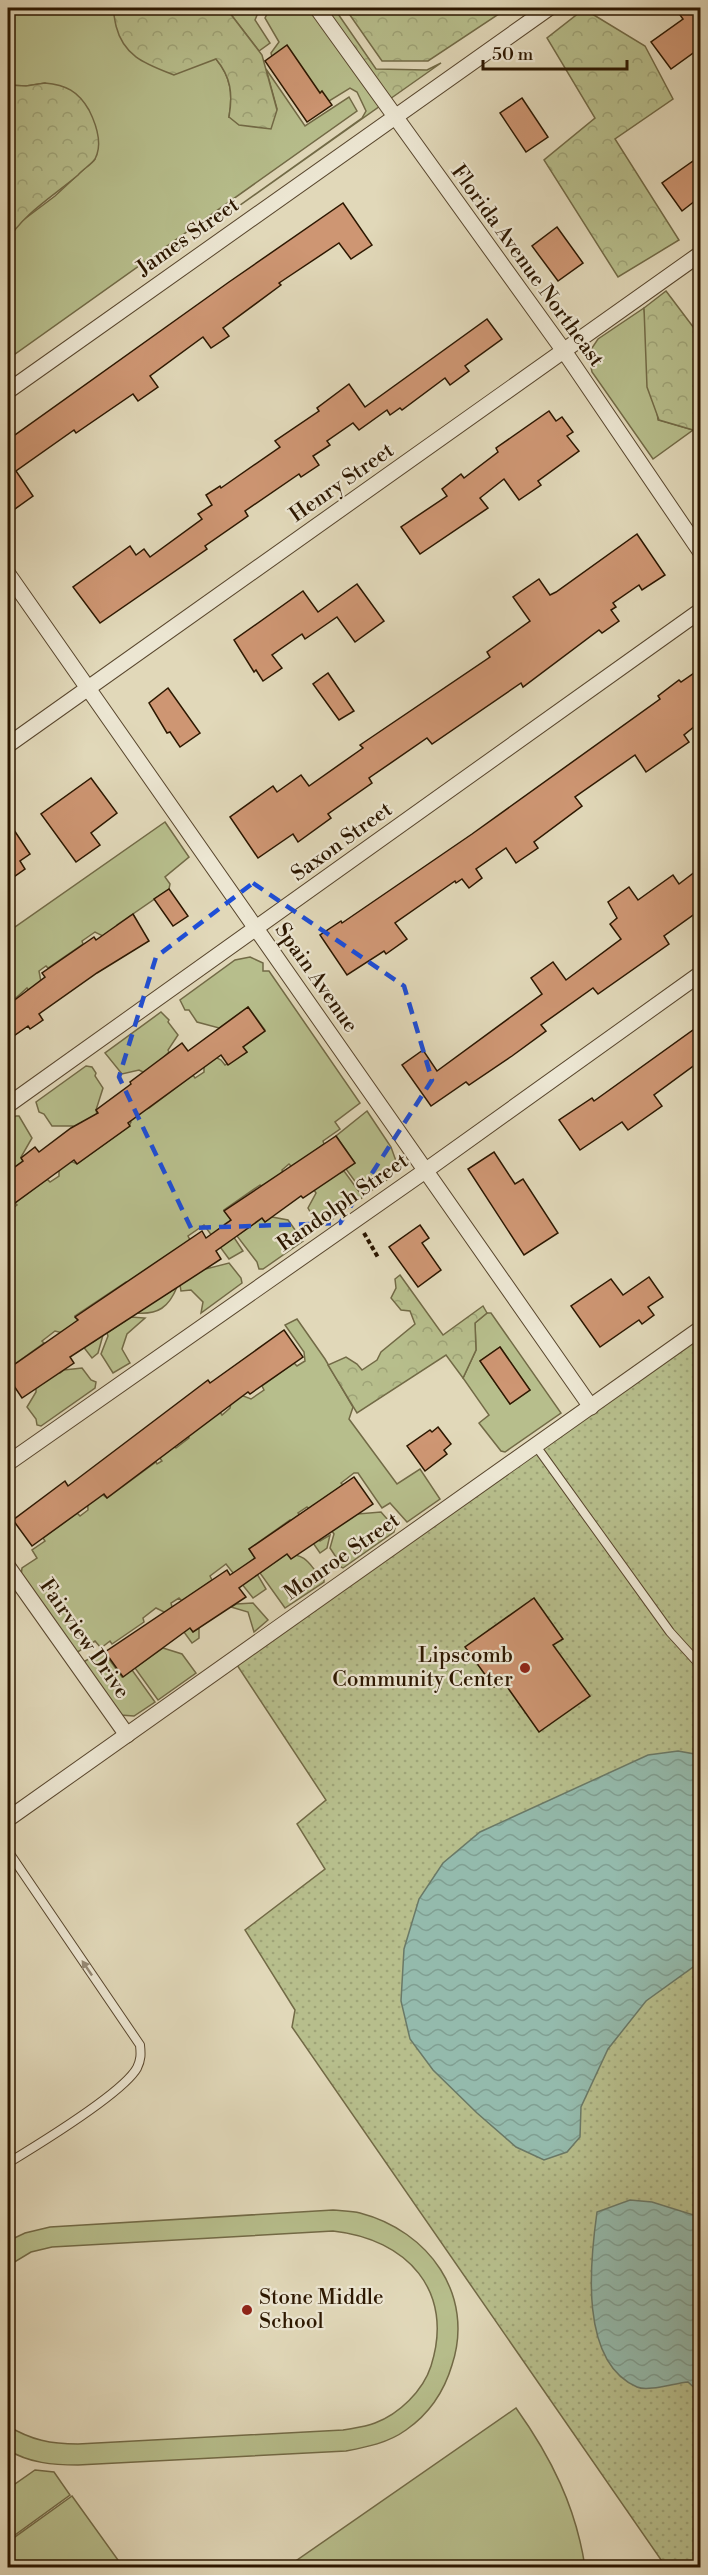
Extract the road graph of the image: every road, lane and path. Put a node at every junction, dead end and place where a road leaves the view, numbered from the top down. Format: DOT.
graph roads {
  1 [pos="317,8"];
  2 [pos="549,8"];
  3 [pos="394,117"];
  4 [pos="700,254"];
  5 [pos="564,351"];
  6 [pos="8,391"];
  7 [pos="700,551"];
  8 [pos="8,574"];
  9 [pos="700,611"];
  10 [pos="88,688"];
  11 [pos="8,745"];
  12 [pos="256,929"];
  13 [pos="700,974"];
  14 [pos="8,1106"];
  15 [pos="425,1171"];
  16 [pos="356,1220"];
  17 [pos="379,1259"];
  18 [pos="700,1329"];
  19 [pos="591,1407"];
  20 [pos="536,1446"];
  21 [pos="8,1463"];
  22 [pos="8,1566"];
  23 [pos="700,1665"];
  24 [pos="127,1735"];
  25 [pos="8,1820"];
  26 [pos="8,1851"];
  27 [pos="8,2163"];
  1 -- 3 [label="street, Florida Avenue Northeast"];
  2 -- 3 [label="street, James Street"];
  3 -- 5 [label="street, Florida Avenue Northeast"];
  3 -- 6 [label="street, James Street"];
  4 -- 5 [label="street, Henry Street"];
  5 -- 7 [label="street, Florida Avenue Northeast"];
  5 -- 10 [label="street, Henry Street"];
  8 -- 10 [label="street, Spain Avenue"];
  9 -- 12 [label="street, Saxon Street"];
  10 -- 11 [label="street, Henry Street"];
  10 -- 12 [label="street, Spain Avenue"];
  12 -- 14 [label="street, Saxon Street"];
  12 -- 15 [label="street, Spain Avenue"];
  13 -- 15 [label="street, Randolph Street"];
  15 -- 16 [label="street, Randolph Street"];
  15 -- 19 [label="street, Spain Avenue"];
  16 -- 17 [label="path"];
  16 -- 21 [label="street, Randolph Street"];
  18 -- 19 [label="street, Monroe Street"];
  19 -- 20 [label="street, Monroe Street"];
  20 -- 23 [label="lane"];
  20 -- 24 [label="street, Monroe Street"];
  22 -- 24 [label="street, Fairview Drive"];
  24 -- 25 [label="street, Monroe Street"];
  27 -- 26 [label="lane, one-way"];
}
